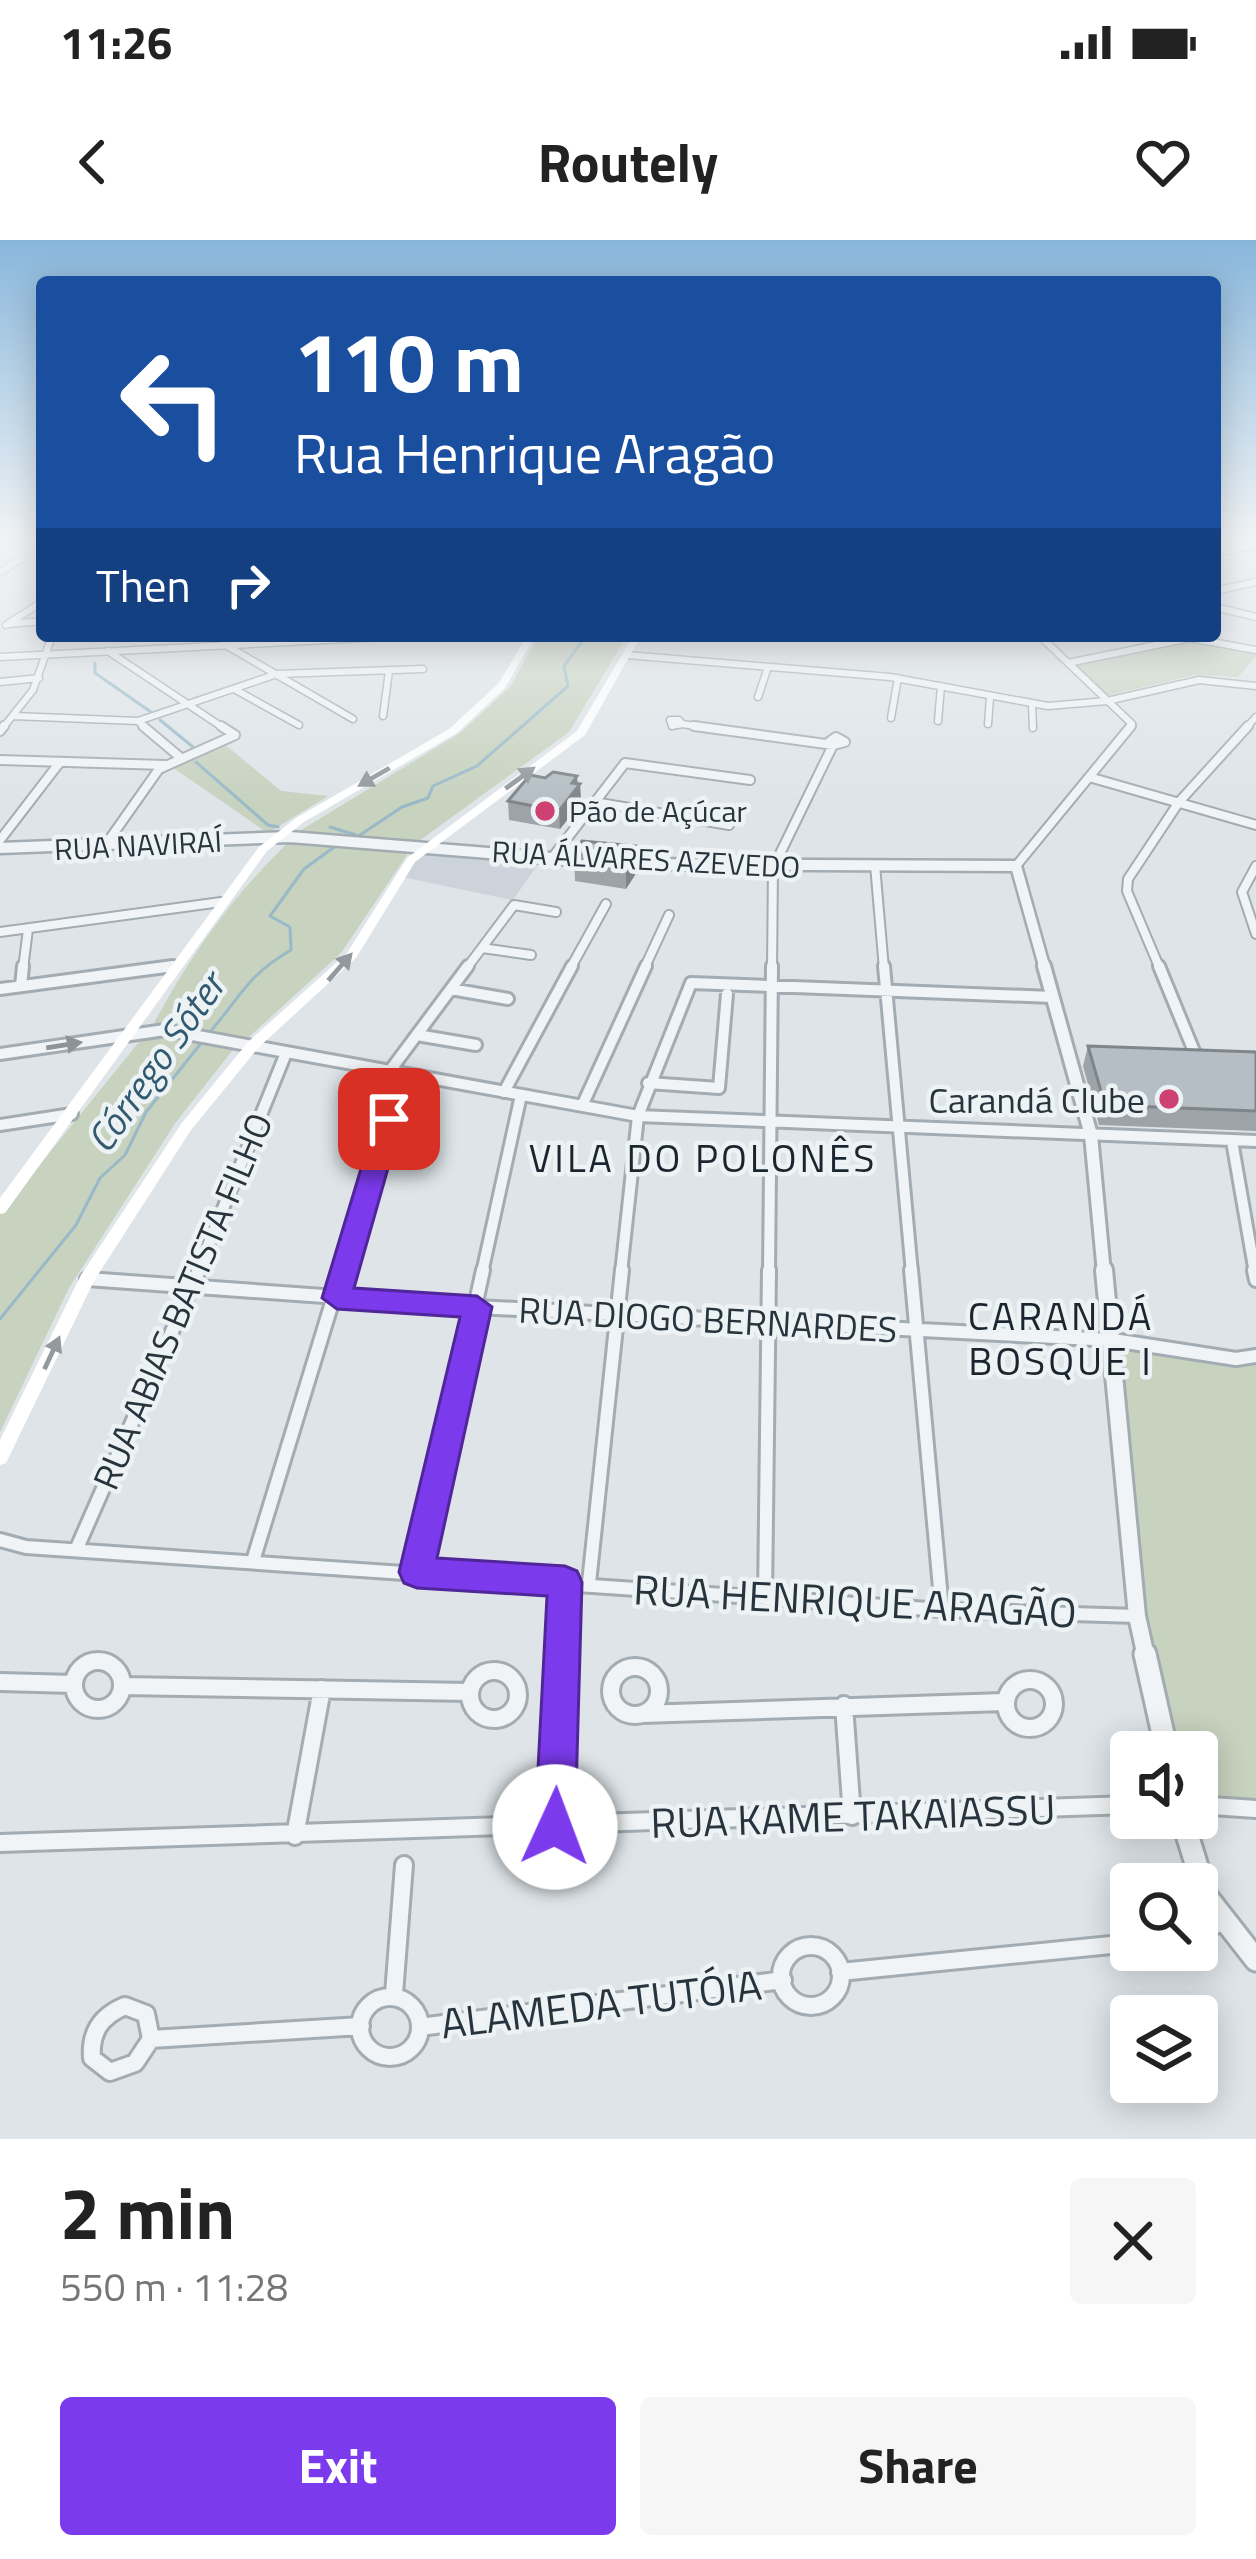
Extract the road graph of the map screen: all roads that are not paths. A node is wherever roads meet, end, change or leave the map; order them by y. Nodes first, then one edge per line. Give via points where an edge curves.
1 (51, 642) edge
2 (203, 642) edge
3 (230, 642) edge
4 (528, 642) edge
5 (634, 642) edge
6 (1046, 642) edge
7 (1170, 642) edge
8 (1212, 642) edge
9 (106, 650) junction
10 (1256, 650) edge
11 (48, 653) junction
12 (627, 655) junction
13 (0, 657) edge
14 (1068, 663) junction
15 (769, 668) junction
16 (423, 669) dead end
17 (389, 670) junction
18 (277, 674) junction
19 (39, 678) junction
20 (898, 678) junction
21 (0, 682) edge
22 (940, 686) junction
23 (1256, 686) edge
24 (234, 689) junction
25 (990, 697) junction
26 (758, 698) dead end
27 (1107, 701) junction
28 (190, 704) junction
29 (1032, 705) junction
30 (13, 716) junction
31 (383, 716) dead end
32 (1256, 717) edge
33 (891, 718) dead end
34 (353, 719) dead end
35 (138, 721) junction
36 (938, 721) dead end
37 (682, 724) dead end
38 (988, 724) dead end
39 (299, 725) dead end
40 (1033, 728) dead end
41 (0, 731) edge
42 (181, 758) junction
43 (0, 760) edge
44 (60, 761) junction
45 (165, 765) junction
46 (1089, 777) junction
47 (750, 780) dead end
48 (594, 802) junction
49 (1180, 802) junction
50 (729, 825) dead end
51 (1256, 826) edge
52 (276, 838) junction
53 (0, 844) edge
54 (425, 847) junction
55 (104, 848) junction
56 (552, 858) junction
57 (875, 865) junction
58 (1016, 866) junction
59 (1256, 866) edge
60 (772, 868) junction
61 (221, 902) junction
62 (606, 904) dead end
63 (556, 912) dead end
64 (669, 915) dead end
65 (28, 929) junction
66 (0, 932) edge
67 (1256, 934) edge
68 (482, 947) junction
69 (531, 956) dead end
70 (176, 966) junction
71 (21, 986) junction
72 (771, 987) junction
73 (0, 989) edge
74 (451, 989) junction
75 (888, 993) junction
76 (727, 994) dead end
77 (1052, 998) junction
78 (508, 999) dead end
79 (127, 1035) junction
80 (417, 1035) junction
81 (253, 1045) junction
82 (476, 1046) dead end
83 (286, 1053) junction
84 (0, 1054) edge
85 (1070, 1056) junction
86 (1091, 1057) edge
87 (1177, 1060) edge
88 (1198, 1061) junction
89 (1218, 1062) edge
90 (396, 1073) junction
91 (648, 1083) junction
92 (504, 1092) junction
93 (520, 1095) junction
94 (582, 1106) junction
95 (72, 1114) junction
96 (638, 1116) junction
97 (770, 1123) junction
98 (0, 1125) edge
99 (899, 1130) junction
100 (1091, 1135) junction
101 (1232, 1141) junction
102 (1256, 1141) edge
103 (0, 1209) edge
104 (87, 1280) junction
105 (1256, 1280) edge
106 (190, 1289) junction
107 (337, 1298) junction
108 (477, 1307) junction
109 (620, 1314) junction
110 (767, 1321) junction
111 (916, 1330) junction
112 (1113, 1340) junction
113 (1256, 1356) edge
114 (0, 1458) edge
115 (0, 1540) edge
116 (77, 1548) junction
117 (253, 1561) junction
118 (417, 1572) junction
119 (565, 1582) junction
120 (589, 1583) junction
121 (765, 1598) junction
122 (942, 1610) junction
123 (1137, 1616) junction
124 (0, 1682) edge
125 (74, 1684) junction
126 (123, 1686) junction
127 (322, 1689) junction
128 (470, 1692) dead end
129 (1004, 1702) dead end
130 (844, 1705) junction
131 (642, 1714) dead end
132 (1162, 1731) edge
133 (1110, 1806) edge
134 (1218, 1806) edge
135 (1256, 1809) edge
136 (852, 1816) junction
137 (555, 1827) junction
138 (296, 1836) junction
139 (0, 1844) edge
140 (404, 1864) dead end
141 (1218, 1924) edge
142 (1110, 1943) edge
143 (1256, 1960) edge
144 (840, 1972) junction
145 (783, 1980) junction
146 (394, 1994) junction
147 (361, 2026) junction
148 (420, 2026) junction
149 (151, 2038) dead end

1 - 11 street
2 - 9 street
3 - 18 street
4 -> 52 main road via 502,686 453,731
5 - 12 main road
6 - 14 street
7 - 14 street
8 - 10 street
9 - 11 street
9 - 28 street
11 - 13 street
11 - 19 street
12 - 15 street
54 -> 12 main road via 581,733
14 - 27 street
15 - 20 street
15 - 26 street
16 - 17 street
17 - 18 street
17 - 31 street
18 - 24 street
18 - 34 street
19 - 21 street
19 - 30 street
20 - 22 street
20 - 33 street
22 - 25 street
22 - 36 street
23 - 27 street via 1199,680
24 - 28 street
24 - 39 street
25 - 29 street
25 - 38 street
27 - 29 street
27 - 46 street via 1132,729
28 - 35 street
28 - 42 street via 236,735
29 - 40 street
30 - 35 street
30 - 41 street
32 - 49 street
35 - 42 street
37 - 60 street via 831,743
42 - 45 street
43 - 44 street
44 - 45 street
44 - 53 street
45 - 55 street
46 - 49 street
46 - 58 street
47 - 48 street via 632,762
48 - 50 street
48 - 56 street
49 - 51 street
49 - 88 street via 1132,866 1126,890
52 - 54 street, RUA ÁLVARES AZEVEDO
52 - 55 street, RUA NAVIRAÍ
52 - 61 main road
53 - 55 street, RUA NAVIRAÍ
54 - 56 street, RUA ÁLVARES AZEVEDO
81 -> 54 main road via 340,968
56 - 60 street, RUA ÁLVARES AZEVEDO
57 - 58 street, RUA ÁLVARES AZEVEDO
57 - 60 street, RUA ÁLVARES AZEVEDO
57 - 75 street
58 - 77 street
59 - 67 street via 1242,892
60 - 72 street
61 - 65 street
61 - 70 main road
62 - 92 street
63 - 68 street via 514,905
64 - 94 street
65 - 66 street
65 - 71 street
68 - 69 street
68 - 74 street
70 - 71 street
70 - 79 main road
71 - 73 street
72 - 75 street
72 - 91 street via 691,983
72 - 97 street
74 - 78 street
74 - 80 street
75 - 77 street
75 - 99 street
76 - 91 street via 719,1088
77 - 85 street
79 - 81 street via 191,1034
84 -> 79 street
79 - 95 main road
80 - 82 street
80 - 90 street
81 - 83 street
81 - 104 main road via 168,1151
83 - 90 street
83 - 106 street, RUA ABIAS BATISTA FILHO
85 - 86 street
85 - 100 street
87 - 88 street
88 - 89 street
90 - 92 street
90 - 107 street
91 - 96 street
92 - 93 street
93 - 94 street
93 - 108 street
94 - 96 street
95 - 98 street
95 - 103 main road
96 - 97 street
96 - 109 street
97 - 99 street
97 - 110 street
99 - 100 street
99 - 111 street
100 - 101 street
100 - 112 street
101 - 102 street
101 - 105 street
104 - 106 street, RUA DIOGO BERNARDES
114 -> 104 main road
106 - 107 street, RUA DIOGO BERNARDES
106 - 116 street, RUA ABIAS BATISTA FILHO
107 - 108 street, RUA DIOGO BERNARDES
107 - 117 street
108 - 109 street, RUA DIOGO BERNARDES
108 - 118 street
109 - 110 street, RUA DIOGO BERNARDES
109 - 120 street
110 - 111 street, RUA DIOGO BERNARDES
110 - 121 street
111 - 112 street, RUA DIOGO BERNARDES
111 - 122 street
112 - 113 street, RUA DIOGO BERNARDES
112 - 123 street
115 - 116 street, RUA HENRIQUE ARAGÃO
116 - 117 street, RUA HENRIQUE ARAGÃO
117 - 118 street, RUA HENRIQUE ARAGÃO
118 - 119 street, RUA HENRIQUE ARAGÃO
119 - 120 street, RUA HENRIQUE ARAGÃO
119 - 137 street
120 - 121 street, RUA HENRIQUE ARAGÃO
121 - 122 street, RUA HENRIQUE ARAGÃO
122 - 123 street, RUA HENRIQUE ARAGÃO
123 - 132 street
124 - 125 street
125 - 126 street via 100,1662 120,1667
125 - 126 street via 75,1701 90,1709
126 - 127 street
127 - 128 street
127 - 138 street
129 - 130 street
130 - 131 street
130 - 136 street
133 - 136 street, RUA KAME TAKAIASSU
134 - 135 street
136 - 137 street, RUA KAME TAKAIASSU
137 - 138 street, RUA KAME TAKAIASSU
138 - 139 street, RUA KAME TAKAIASSU
140 - 146 street
141 - 143 street
142 - 144 street
144 - 145 street via 824,1950 799,1947 783,1966
144 - 145 street via 836,1995 818,2007 796,2001
145 - 148 street, ALAMEDA TUTÓIA
146 - 147 street via 373,2003
146 - 148 street via 418,2010
147 - 148 street via 367,2050 387,2060 409,2050
147 - 149 street

